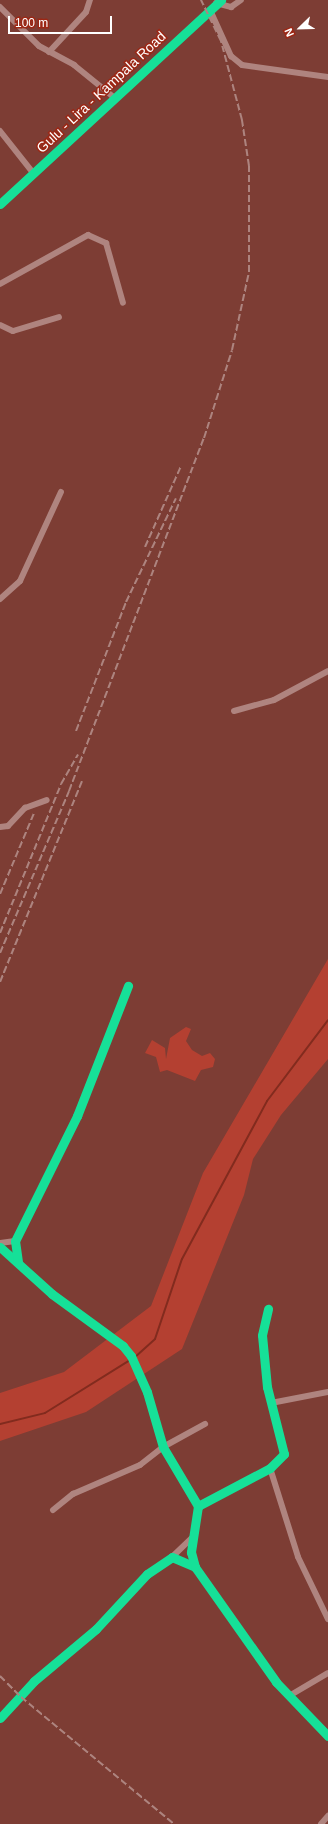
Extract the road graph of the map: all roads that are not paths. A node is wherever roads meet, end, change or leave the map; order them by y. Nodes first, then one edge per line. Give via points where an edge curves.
1 (90, 0) edge
2 (241, 0) edge
3 (216, 4) edge
4 (0, 7) edge
5 (49, 52) junction
6 (328, 77) edge
7 (116, 99) junction
8 (0, 132) edge
9 (34, 174) junction
10 (0, 204) edge
11 (0, 284) edge
12 (123, 303) dead end
13 (59, 317) dead end
14 (0, 325) edge
15 (61, 492) dead end
16 (0, 599) edge
17 (328, 671) edge
18 (234, 711) dead end
19 (47, 800) dead end
20 (0, 827) edge
21 (128, 986) dead end
22 (15, 1241) junction
23 (0, 1243) edge
24 (0, 1247) edge
25 (18, 1262) junction
26 (268, 1308) dead end
27 (328, 1392) edge
28 (271, 1402) junction
29 (205, 1424) dead end
30 (163, 1447) junction
31 (270, 1468) junction
32 (198, 1506) junction
33 (53, 1510) dead end
34 (193, 1537) junction
35 (172, 1557) junction
36 (195, 1567) junction
37 (328, 1619) edge
38 (328, 1673) edge
39 (289, 1696) junction
40 (0, 1718) edge
41 (328, 1736) edge
42 (328, 1816) edge
43 (321, 1824) edge

1 - 5 street via 86,12
2 - 3 street via 231,7
3 - 6 street via 232,56 242,65
3 - 7 street, Gulu - Lira - Kampala Road
4 - 5 street
5 - 7 street via 89,75
7 - 9 street, Gulu - Lira - Kampala Road
8 - 9 street
9 - 10 street, Gulu - Lira - Kampala Road
11 - 12 street via 88,235 106,243
13 - 14 street via 13,331
15 - 16 street via 20,581
17 - 18 street via 274,700
19 - 20 street via 25,808 8,826
21 - 22 street via 77,1116
22 - 23 street
22 - 25 street
24 - 25 street
25 - 30 street via 52,1294 123,1346 147,1392
26 - 28 street via 262,1335
27 - 28 street
28 - 31 street via 284,1448 282,1457
29 - 30 street
30 - 32 street
30 - 33 street via 140,1465 73,1494
31 - 32 street
31 - 37 street via 298,1556
32 - 34 street
34 - 35 street
34 - 36 street
35 - 36 street via 182,1559
35 - 40 street via 147,1574 96,1629 34,1681
36 - 39 street via 244,1639
38 - 39 street
39 - 41 street
42 - 43 street

